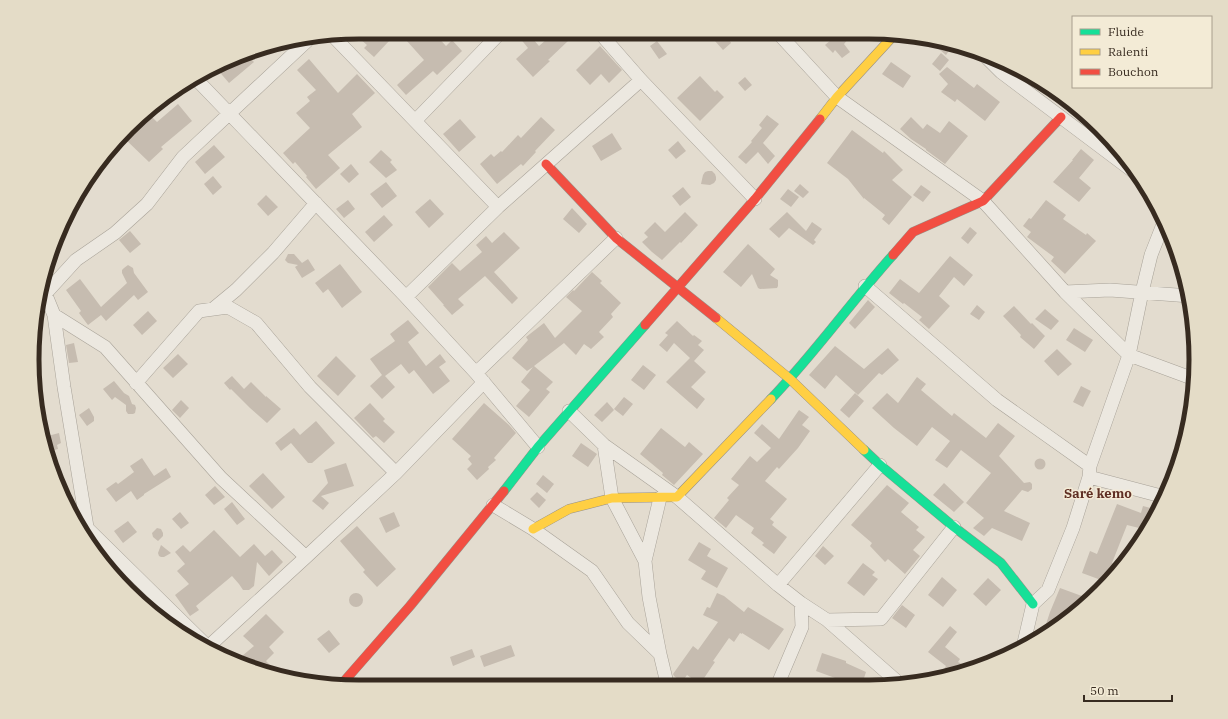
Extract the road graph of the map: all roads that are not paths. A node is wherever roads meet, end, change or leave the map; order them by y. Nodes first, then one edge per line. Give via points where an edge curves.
1 (494, 39) edge
2 (605, 39) edge
3 (784, 39) edge
4 (337, 40) edge
5 (889, 40) edge
6 (304, 44) edge
7 (994, 64) edge
8 (641, 80) junction
9 (200, 82) edge
10 (837, 97) junction
11 (230, 114) junction
12 (1061, 117) junction
13 (415, 121) junction
14 (1122, 163) edge
15 (546, 164) junction
16 (755, 199) junction
17 (983, 201) junction
18 (316, 203) junction
19 (498, 207) junction
20 (1161, 229) edge
21 (616, 238) junction
22 (865, 286) junction
23 (48, 287) edge
24 (678, 287) junction
25 (1065, 292) junction
26 (1142, 292) junction
27 (46, 294) edge
28 (1183, 295) edge
29 (406, 296) junction
30 (212, 309) junction
31 (54, 315) junction
32 (1129, 355) junction
33 (1188, 377) edge
34 (480, 378) junction
35 (790, 379) junction
36 (136, 383) junction
37 (569, 412) junction
38 (604, 445) junction
39 (538, 447) junction
40 (880, 466) junction
41 (1090, 471) junction
42 (396, 473) junction
43 (1159, 495) edge
44 (677, 497) junction
45 (612, 498) junction
46 (660, 498) junction
47 (493, 505) junction
48 (954, 527) junction
49 (87, 528) edge
50 (533, 529) junction
51 (94, 540) edge
52 (306, 557) junction
53 (645, 561) junction
54 (778, 585) junction
55 (801, 602) junction
56 (1033, 604) junction
57 (827, 620) junction
58 (194, 634) edge
59 (1025, 639) edge
60 (212, 644) edge
61 (660, 654) junction
62 (346, 679) edge
63 (894, 679) edge
64 (666, 680) edge
65 (780, 680) edge

1 - 13 street
2 - 8 street
3 - 10 street
4 - 13 street
5 - 10 street
6 - 11 street
7 - 12 street
8 - 15 street
8 - 16 street
9 - 11 street
10 - 16 street
10 - 17 street
11 - 18 street
11 - 23 street via 183,157 147,204 115,233 76,260
12 - 14 street
12 - 17 street
13 - 19 street
15 - 19 street
15 - 21 street
16 - 24 street
17 - 22 street via 913,232
17 - 25 street
18 - 29 street
18 - 30 street via 258,269
19 - 29 street
20 - 26 street via 1151,255
21 - 24 street
21 - 34 street
22 - 35 street
22 - 41 street via 997,400
24 - 35 street
24 - 37 street
25 - 26 street
25 - 32 street
26 - 28 street
26 - 32 street
27 - 31 street
29 - 34 street
30 - 36 street via 199,311
30 - 42 street via 228,307 256,323 310,387
31 - 36 street via 105,347
31 - 49 street
32 - 33 street
32 - 41 street
34 - 39 street
34 - 42 street
35 - 40 street
35 - 44 street
36 - 52 street via 221,478
37 - 38 street
37 - 39 street
38 - 44 street
38 - 45 street
39 - 47 street
40 - 48 street
40 - 54 street
41 - 43 street
41 - 56 street via 1073,528 1048,590
42 - 52 street
44 - 46 street
44 - 54 street
45 - 46 street
45 - 50 street via 569,509
45 - 53 street
46 - 53 street
47 - 50 street
47 - 62 street
48 - 56 street via 1001,563
48 - 57 street via 881,619
50 - 61 street via 592,571 628,623
51 - 58 street
52 - 60 street
53 - 61 street
54 - 55 street
55 - 57 street
55 - 65 street via 802,627
56 - 59 street
57 - 63 street
61 - 64 street

